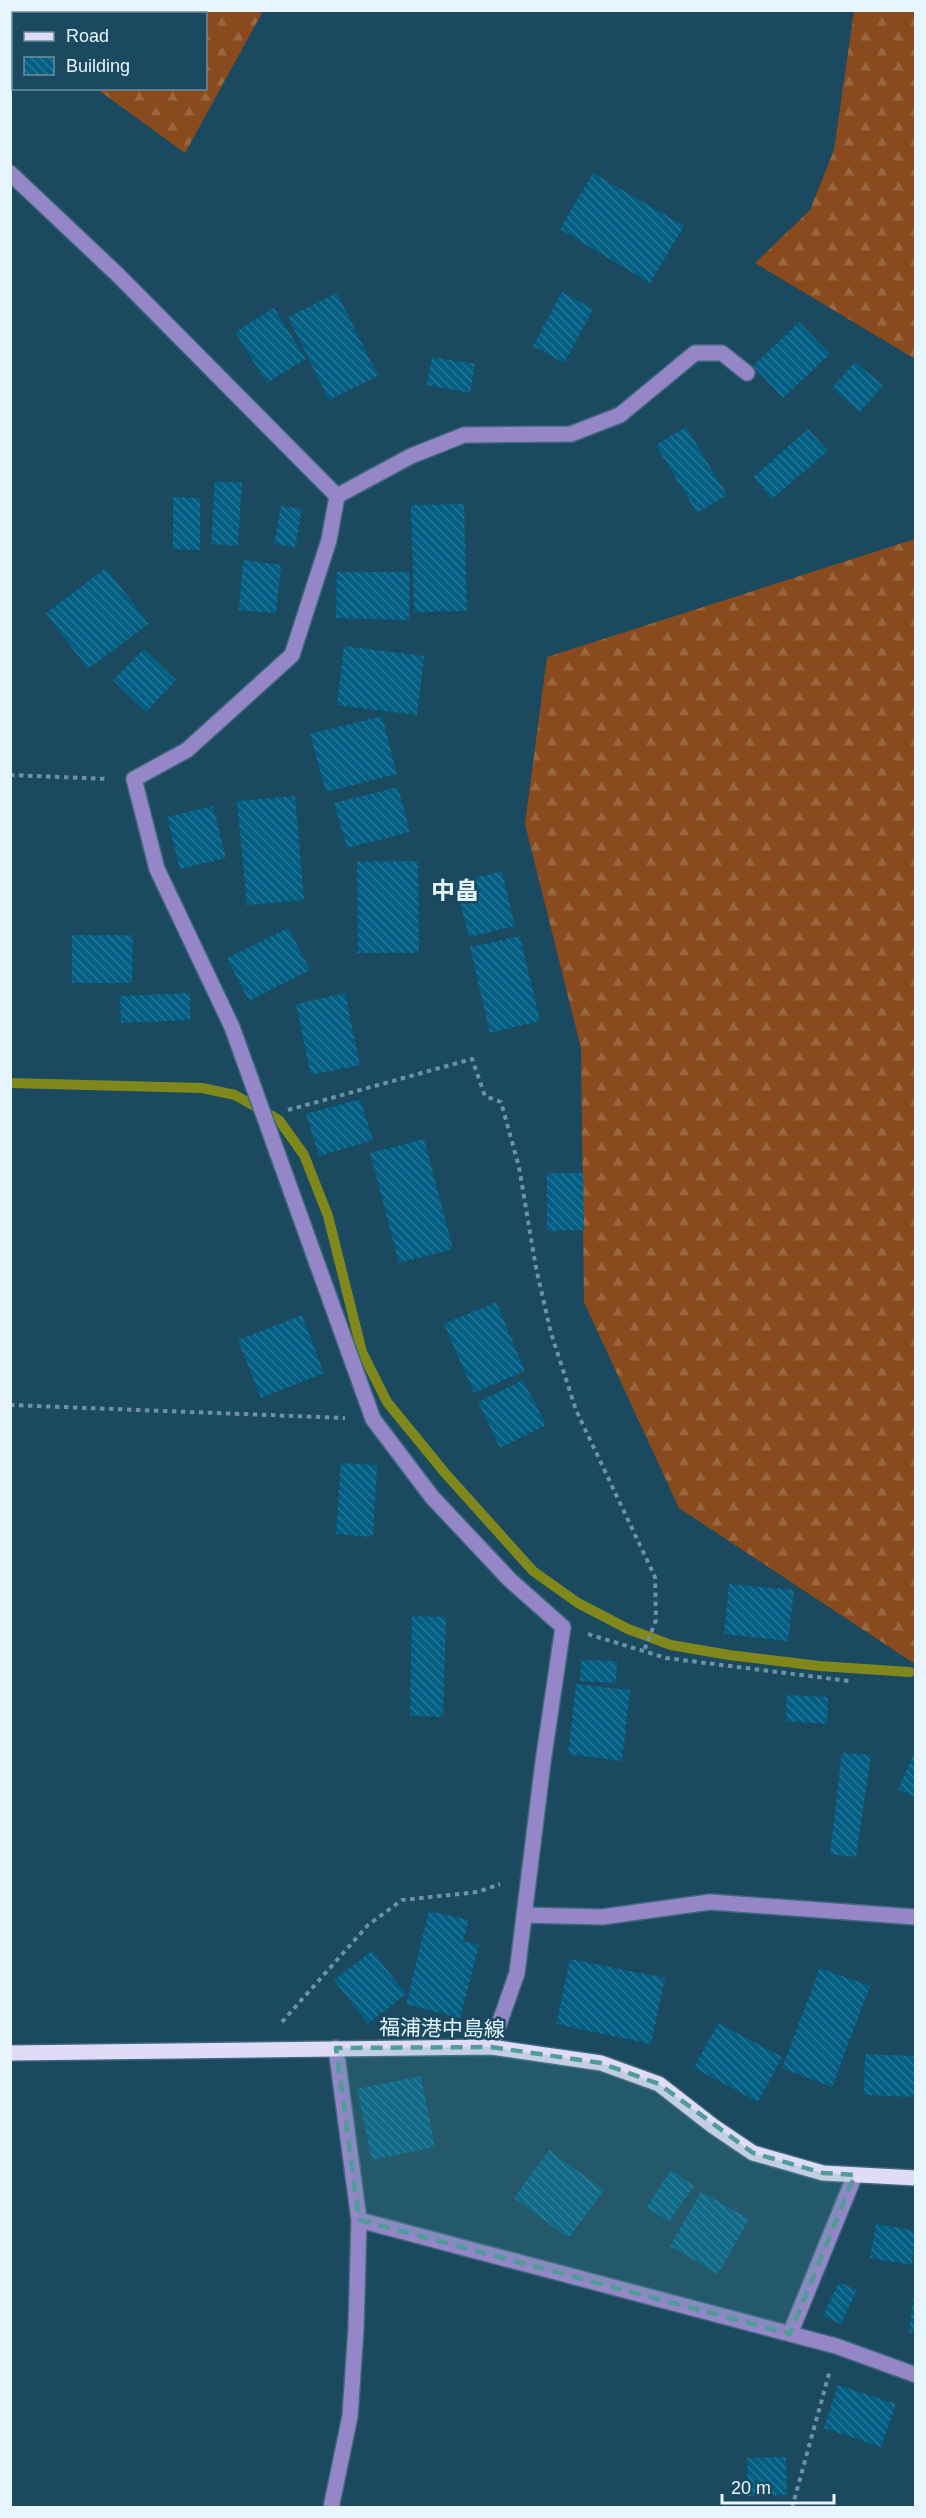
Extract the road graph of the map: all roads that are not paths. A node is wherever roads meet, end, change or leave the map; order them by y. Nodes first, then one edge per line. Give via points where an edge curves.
1 (10, 173) edge
2 (747, 373) dead end
3 (337, 496) junction
4 (524, 1915) junction
5 (915, 1917) edge
6 (491, 2047) junction
7 (336, 2048) junction
8 (10, 2053) edge
9 (855, 2175) junction
10 (915, 2178) edge
11 (359, 2220) junction
12 (790, 2334) junction
13 (915, 2375) edge
14 (333, 2503) edge

1 - 3 street via 118,275
2 - 3 street via 722,353 695,353 620,415 572,434 464,435 411,456
3 - 4 street via 330,540 292,655 187,750 134,779 157,869 232,1028 373,1419 432,1497 510,1580 563,1627
4 - 5 street via 602,1917 710,1902
4 - 6 street via 517,1972
6 - 7 main road, 福浦港中島線
6 - 9 main road, 福浦港中島線 via 601,2063 659,2084 753,2153 823,2173
7 - 8 main road, 福浦港中島線
7 - 11 street
9 - 10 main road, 福浦港中島線
9 - 12 street
11 - 12 street
11 - 14 street via 350,2416
12 - 13 street

